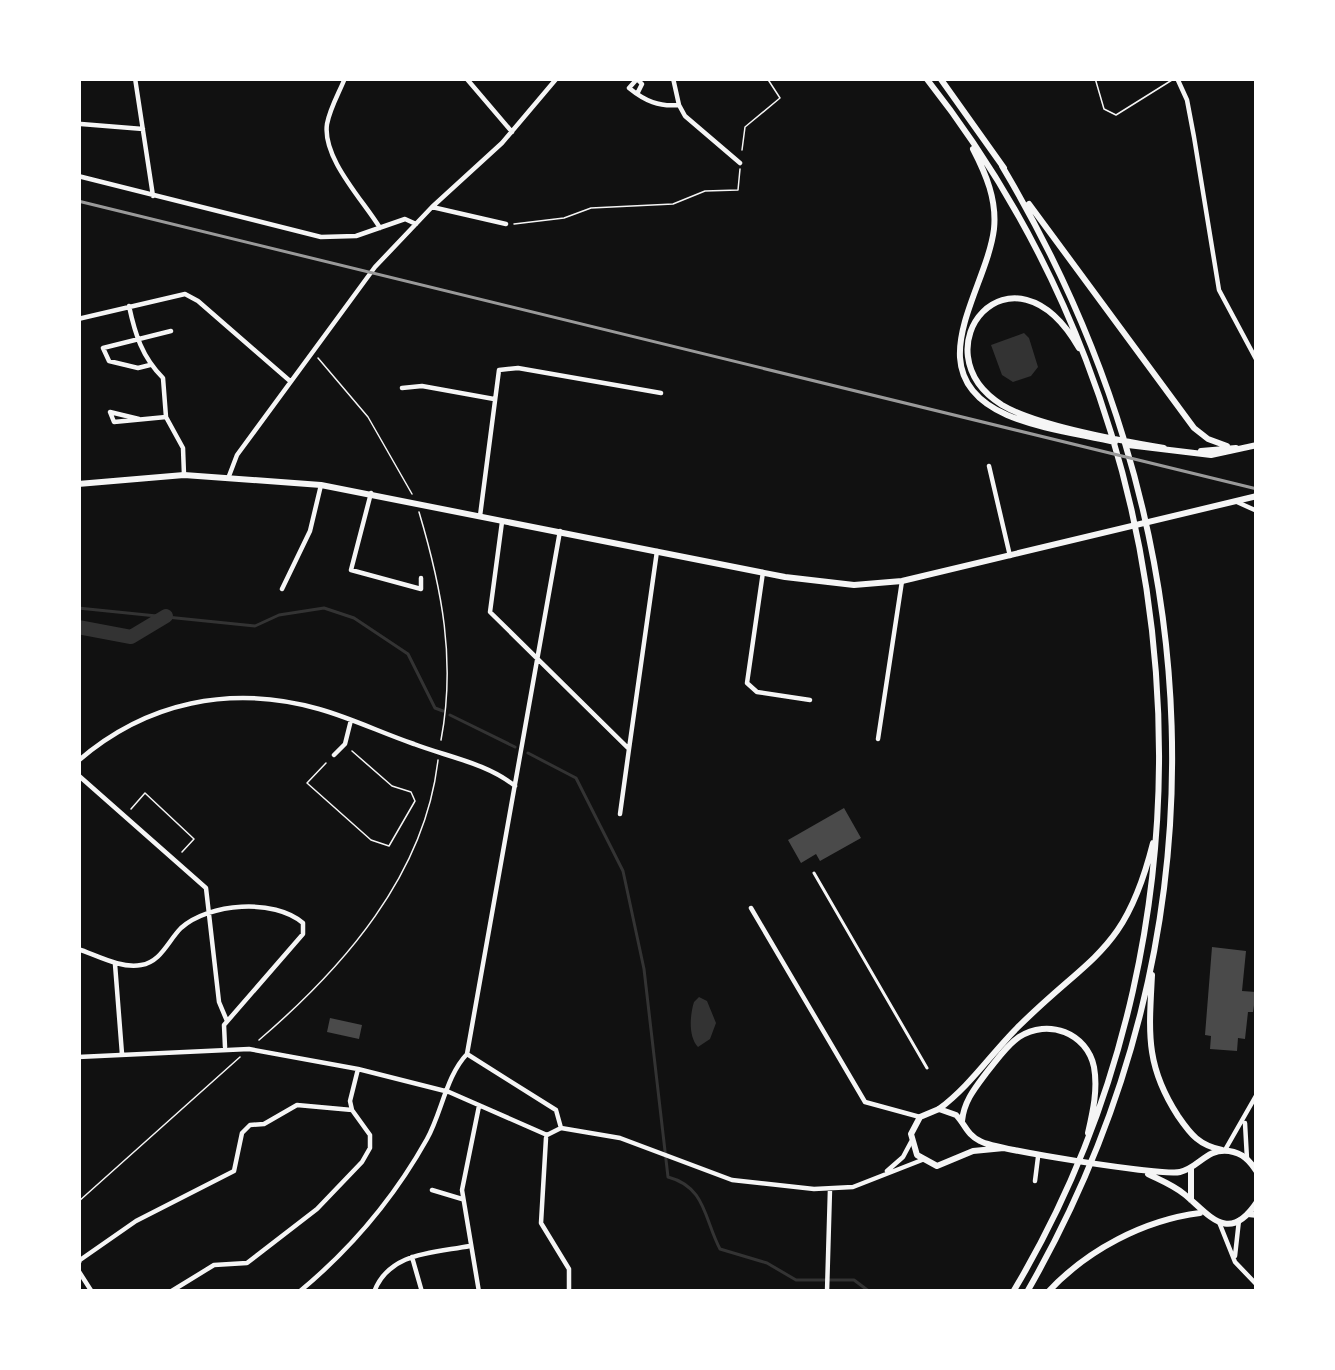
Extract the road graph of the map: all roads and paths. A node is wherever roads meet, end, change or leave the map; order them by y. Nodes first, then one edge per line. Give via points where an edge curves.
1 (136, 78) edge
2 (345, 78) edge
3 (466, 78) edge
4 (557, 78) edge
5 (673, 78) edge
6 (767, 78) edge
7 (926, 78) edge
8 (940, 78) edge
9 (1095, 78) edge
10 (1176, 78) edge
11 (637, 94) dead end
12 (680, 106) junction
13 (958, 120) junction
14 (81, 124) edge
15 (143, 129) junction
16 (512, 132) junction
17 (740, 163) junction
18 (1002, 166) junction
19 (78, 176) edge
20 (153, 196) junction
21 (432, 207) junction
22 (416, 224) junction
23 (506, 224) joint
24 (380, 228) junction
25 (129, 306) junction
26 (78, 319) edge
27 (171, 331) dead end
28 (136, 338) junction
29 (311, 351) junction
30 (1257, 361) edge
31 (150, 365) junction
32 (1091, 369) junction
33 (290, 381) junction
34 (402, 388) dead end
35 (661, 393) dead end
36 (494, 399) junction
37 (166, 417) junction
38 (139, 419) dead end
39 (1254, 446) edge
40 (1237, 448) junction
41 (989, 466) dead end
42 (184, 475) junction
43 (230, 476) junction
44 (78, 484) edge
45 (321, 485) junction
46 (371, 494) junction
47 (1257, 498) edge
48 (1237, 502) junction
49 (417, 504) junction
50 (1257, 511) edge
51 (479, 516) junction
52 (503, 520) junction
53 (560, 531) junction
54 (657, 551) junction
55 (1010, 556) junction
56 (763, 572) junction
57 (421, 578) dead end
58 (902, 581) junction
59 (282, 589) dead end
60 (538, 660) junction
61 (810, 700) dead end
62 (351, 720) junction
63 (878, 739) dead end
64 (344, 744) junction
65 (629, 749) junction
66 (439, 753) junction
67 (334, 755) joint
68 (78, 761) edge
69 (495, 772) junction
70 (518, 772) junction
71 (78, 775) edge
72 (515, 786) junction
73 (620, 814) dead end
74 (124, 816) junction
75 (1158, 825) junction
76 (175, 860) junction
77 (814, 872) dead end
78 (751, 908) dead end
79 (209, 914) junction
80 (78, 949) edge
81 (1153, 951) junction
82 (115, 962) junction
83 (227, 1021) junction
84 (225, 1047) junction
85 (249, 1048) junction
86 (122, 1054) junction
87 (467, 1054) junction
88 (78, 1057) edge
89 (927, 1068) dead end
90 (358, 1069) junction
91 (449, 1092) junction
92 (1257, 1094) edge
93 (479, 1106) junction
94 (939, 1109) junction
95 (352, 1111) junction
96 (901, 1114) junction
97 (920, 1117) junction
98 (1246, 1119) junction
99 (962, 1121) junction
100 (913, 1127) junction
101 (561, 1128) junction
102 (967, 1132) junction
103 (547, 1135) junction
104 (911, 1142) junction
105 (1004, 1148) junction
106 (1224, 1150) junction
107 (1039, 1153) junction
108 (1084, 1153) junction
109 (960, 1157) junction
110 (1247, 1159) junction
111 (922, 1160) junction
112 (1191, 1168) junction
113 (1257, 1172) edge
114 (1144, 1173) junction
115 (883, 1174) junction
116 (1035, 1181) dead end
117 (432, 1190) dead end
118 (830, 1190) junction
119 (462, 1199) junction
120 (1191, 1200) junction
121 (78, 1202) edge
122 (1257, 1202) edge
123 (1200, 1213) junction
124 (1253, 1215) edge
125 (1238, 1220) junction
126 (1219, 1222) junction
127 (470, 1246) junction
128 (412, 1257) junction
129 (1235, 1262) junction
130 (78, 1268) edge
131 (1257, 1285) edge
132 (827, 1288) edge
133 (92, 1292) edge
134 (170, 1292) edge
135 (299, 1292) edge
136 (374, 1292) edge
137 (422, 1292) edge
138 (479, 1292) edge
139 (568, 1292) edge
140 (1013, 1292) edge
141 (1027, 1292) edge
142 (1048, 1292) edge

1 - 15 street
2 - 24 street via 327,137
3 - 16 street
4 - 16 street
5 - 12 street
6 - 17 path via 780,98 745,127
7 - 13 main road
8 - 18 main road
9 - 10 lane via 1104,109 1116,115
10 - 30 street via 1187,100 1219,290
11 - 12 street
12 - 17 street
13 - 32 main road via 1030,237
13 - 39 main road via 995,215 959,340 974,389 1015,418 1155,452 1210,455
14 - 15 street
15 - 20 street
16 - 21 street
17 - 23 path via 738,190
18 - 40 main road via 1194,428
18 - 81 main road via 1076,304 1144,504 1172,731
19 - 20 street
20 - 24 street via 321,237
21 - 22 street
21 - 23 street
22 - 24 street via 405,218
22 - 29 street
25 - 26 street
25 - 28 street
25 - 33 street via 184,294
27 - 28 street
28 - 31 street
28 - 31 street via 105,344 106,358
29 - 33 street
29 - 49 path via 368,417
31 - 37 street via 163,378
32 - 40 main road via 1060,318 1036,301 996,303 970,332 976,380 1017,412 1167,449
32 - 75 main road via 1140,543 1159,690
33 - 43 street
34 - 36 street
35 - 36 street via 507,367 497,373
36 - 51 street
37 - 38 street
37 - 42 street via 183,448
39 - 40 main road
41 - 55 street
42 - 43 main road
42 - 44 main road
43 - 45 main road
45 - 46 main road
45 - 59 street
46 - 49 main road
46 - 57 street via 351,569 421,589
47 - 48 main road
48 - 50 street
48 - 55 main road
49 - 51 main road
49 - 66 path via 447,643
51 - 52 main road
52 - 53 main road
52 - 60 street via 490,612
53 - 54 main road
53 - 60 street
54 - 56 main road
54 - 65 street
55 - 58 main road
56 - 58 main road via 835,584
56 - 61 street via 746,682 757,692
58 - 63 street
60 - 65 street
60 - 70 street
62 - 64 street
62 - 66 street
62 - 68 street via 272,699 211,699 131,723
64 - 67 street
64 - 67 path via 415,801 389,846 371,840 308,783
65 - 73 street
66 - 69 street
66 - 85 path via 407,861 365,930
69 - 70 street
69 - 72 street
70 - 72 street
71 - 74 street
72 - 87 street
74 - 76 street
74 - 76 path via 145,793 194,839
75 - 94 main road via 1138,895 1112,941
75 - 108 main road via 1130,1005
76 - 79 street via 206,888
77 - 89 street
78 - 96 street via 859,1094
79 - 82 street via 184,926 153,961
79 - 83 street
79 - 83 street via 239,906 293,914 303,923 303,934
80 - 82 street
81 - 106 main road via 1155,1076 1194,1138
81 - 141 main road via 1096,1151
82 - 86 street
83 - 84 street
84 - 85 street
84 - 86 street
85 - 90 street
85 - 121 path
86 - 88 street
87 - 91 street
87 - 101 street via 556,1110
90 - 91 street
90 - 95 street
91 - 93 street
91 - 135 street via 374,1217
92 - 98 street
93 - 103 street
93 - 119 street
94 - 97 main road
94 - 99 main road
95 - 130 street via 297,1105 250,1125 234,1171 136,1221
95 - 134 street via 370,1148 317,1209 247,1263 214,1265
96 - 97 street
96 - 100 street
97 - 100 main road
98 - 106 street
98 - 110 street
99 - 102 main road
99 - 108 main road via 963,1107 1010,1045 1030,1031 1057,1029 1082,1043 1093,1063
100 - 104 main road
101 - 103 street
101 - 118 street via 655,1148 732,1180
102 - 105 main road
102 - 109 main road
103 - 139 street via 542,1222 569,1269
104 - 111 main road
104 - 115 street
105 - 107 main road
105 - 109 main road
106 - 110 main road
106 - 112 main road
107 - 114 main road
107 - 116 street
108 - 140 main road
109 - 111 main road via 946,1166
110 - 113 main road
111 - 115 street
112 - 114 main road
112 - 120 main road
114 - 120 main road
115 - 118 street
117 - 119 street
118 - 132 street
119 - 127 street
120 - 123 main road
122 - 124 main road
123 - 126 main road
123 - 142 main road via 1112,1243
124 - 125 main road
125 - 126 main road
125 - 129 street
126 - 129 street
127 - 128 street
127 - 138 street
128 - 136 street via 386,1269
128 - 137 street
129 - 131 street
130 - 133 street

